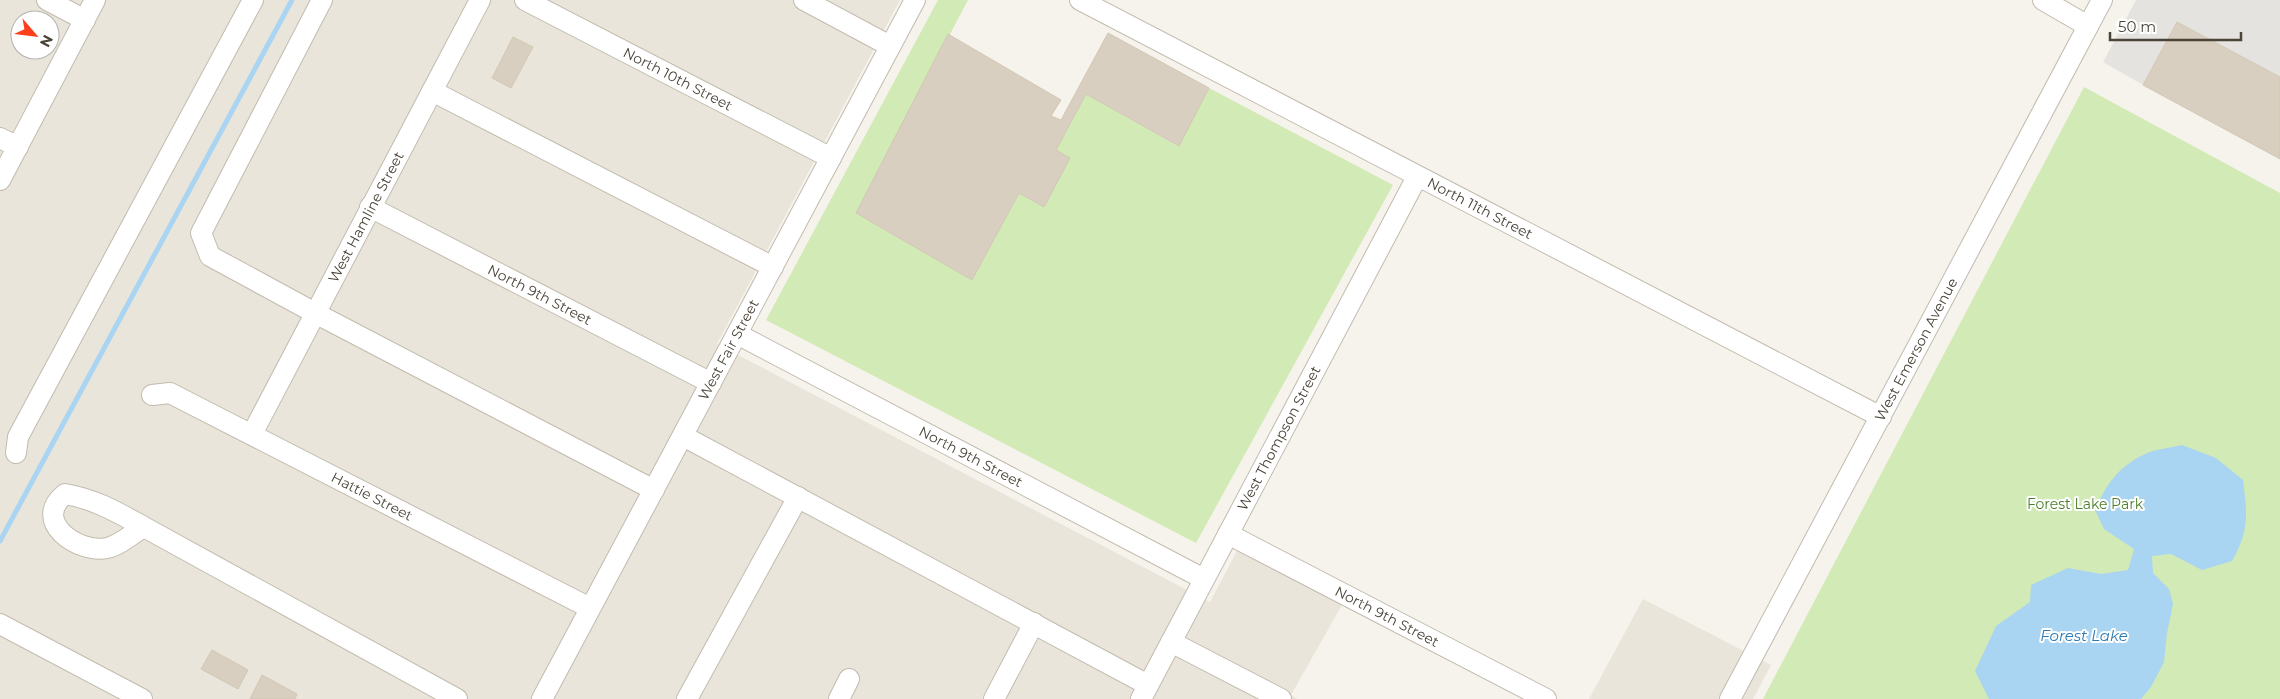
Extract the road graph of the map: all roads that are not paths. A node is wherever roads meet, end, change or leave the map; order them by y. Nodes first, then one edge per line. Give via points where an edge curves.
1 (47, 0) edge
2 (95, 0) edge
3 (252, 0) edge
4 (322, 0) edge
5 (480, 0) edge
6 (525, 0) edge
7 (804, 0) edge
8 (915, 0) edge
9 (1080, 0) edge
10 (2043, 0) edge
11 (2102, 0) edge
12 (85, 20) junction
13 (2088, 26) junction
14 (890, 46) junction
15 (432, 91) junction
16 (9, 142) edge
17 (831, 158) junction
18 (1418, 177) junction
19 (0, 180) edge
20 (370, 207) junction
21 (773, 267) junction
22 (315, 314) junction
23 (737, 334) junction
24 (711, 383) junction
25 (152, 395) dead end
26 (1880, 417) junction
27 (252, 434) junction
28 (683, 436) junction
29 (16, 453) dead end
30 (654, 490) junction
31 (798, 497) junction
32 (144, 527) dead end
33 (1228, 534) junction
34 (1204, 579) junction
35 (590, 608) junction
36 (0, 624) edge
37 (1034, 624) junction
38 (1171, 642) junction
39 (849, 680) dead end
40 (1145, 692) edge
41 (142, 699) edge
42 (457, 699) edge
43 (542, 699) edge
44 (687, 699) edge
45 (839, 699) edge
46 (994, 699) edge
47 (1281, 699) edge
48 (1546, 699) edge
49 (1730, 699) edge

1 - 12 street
2 - 12 street
3 - 29 street via 18,438
4 - 22 street via 201,233 210,256
5 - 15 street, West Hamline Street
6 - 17 street, North 10th Street
7 - 14 street
8 - 14 street, West Fair Street
9 - 18 street, North 11th Street
10 - 13 street
11 - 13 street, West Emerson Avenue
12 - 16 street
13 - 26 street, West Emerson Avenue
14 - 17 street, West Fair Street
15 - 20 street, West Hamline Street
15 - 21 street
16 - 19 street
17 - 21 street, West Fair Street
18 - 26 street, North 11th Street
18 - 33 street, West Thompson Street
20 - 22 street, West Hamline Street
20 - 24 street, North 9th Street
21 - 23 street, West Fair Street
22 - 27 street, West Hamline Street
22 - 30 street
23 - 24 street, West Fair Street
23 - 34 street, North 9th Street
24 - 28 street, West Fair Street
25 - 27 street, Hattie Street via 170,393
26 - 49 street, West Emerson Avenue
27 - 35 street, Hattie Street
28 - 30 street, West Fair Street
28 - 31 street
30 - 35 street, West Fair Street
31 - 37 street
31 - 44 street
32 - 42 street
33 - 34 street, West Thompson Street
33 - 48 street, North 9th Street
34 - 38 street, West Thompson Street
35 - 43 street, West Fair Street
36 - 41 street
37 - 40 street
37 - 46 street
38 - 40 street, West Thompson Street
38 - 47 street
39 - 45 street

